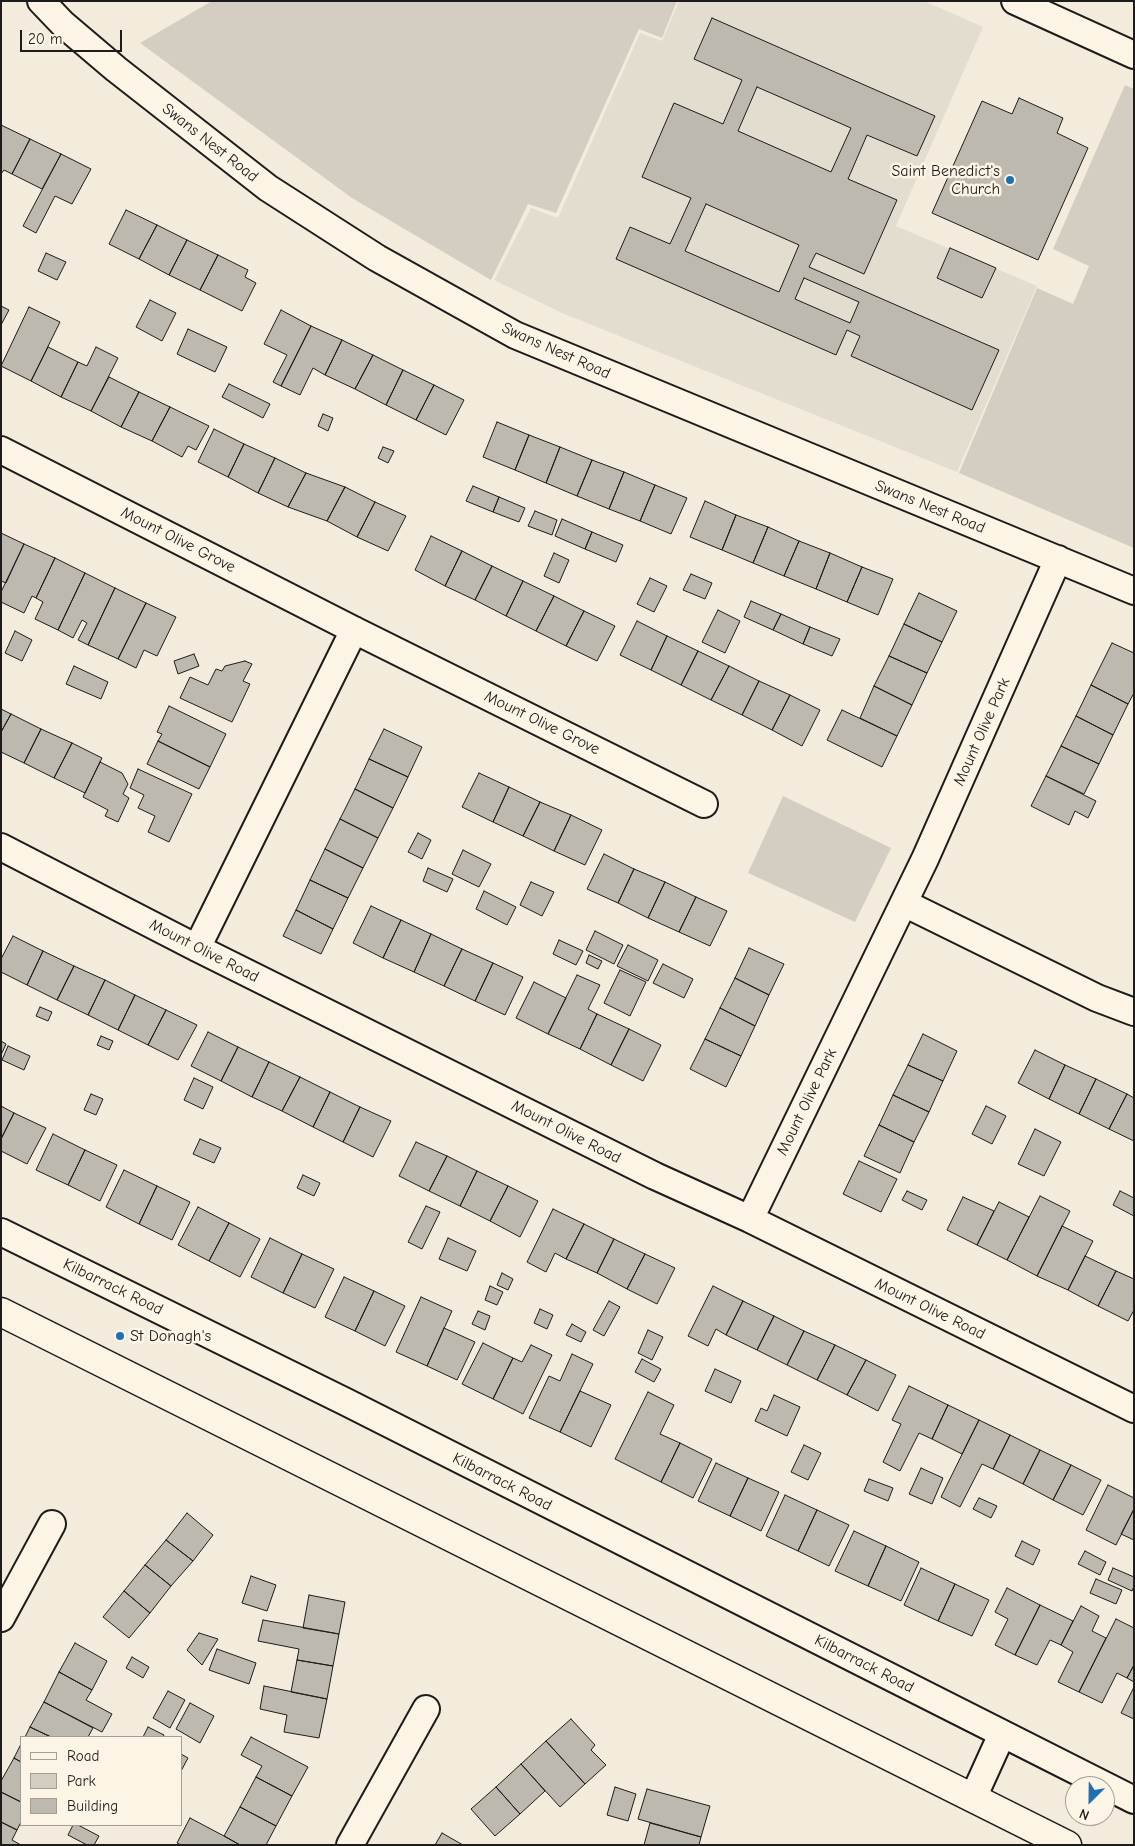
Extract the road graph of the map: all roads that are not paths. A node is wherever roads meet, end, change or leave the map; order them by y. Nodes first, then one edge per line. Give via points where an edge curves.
1 (41, 1) edge
2 (1015, 1) edge
3 (1134, 55) edge
4 (1, 450) edge
5 (1058, 559) junction
6 (1134, 591) edge
7 (354, 630) junction
8 (704, 804) dead end
9 (1, 847) edge
10 (904, 903) junction
11 (197, 948) junction
12 (1134, 1012) edge
13 (750, 1219) junction
14 (1, 1232) edge
15 (1, 1312) edge
16 (1134, 1409) edge
17 (52, 1524) dead end
18 (1, 1618) edge
19 (426, 1709) dead end
20 (1002, 1734) junction
21 (973, 1798) junction
22 (1134, 1800) edge
23 (350, 1845) edge
24 (1067, 1845) edge

1 - 5 street, Swans Nest Road via 116,69 268,188 376,258 515,335
2 - 3 street
4 - 7 street, Mount Olive Grove
5 - 6 street, Swans Nest Road
5 - 10 street, Mount Olive Park
7 - 8 street, Mount Olive Grove
7 - 11 street
9 - 11 street, Mount Olive Road
10 - 12 street via 1097,998
10 - 13 street, Mount Olive Park
11 - 13 street, Mount Olive Road via 655,1176
13 - 16 street, Mount Olive Road
14 - 20 street, Kilbarrack Road via 346,1402
15 - 21 main road
17 - 18 street
19 - 23 street
20 - 21 street
20 - 22 street, Kilbarrack Road
21 - 24 main road

